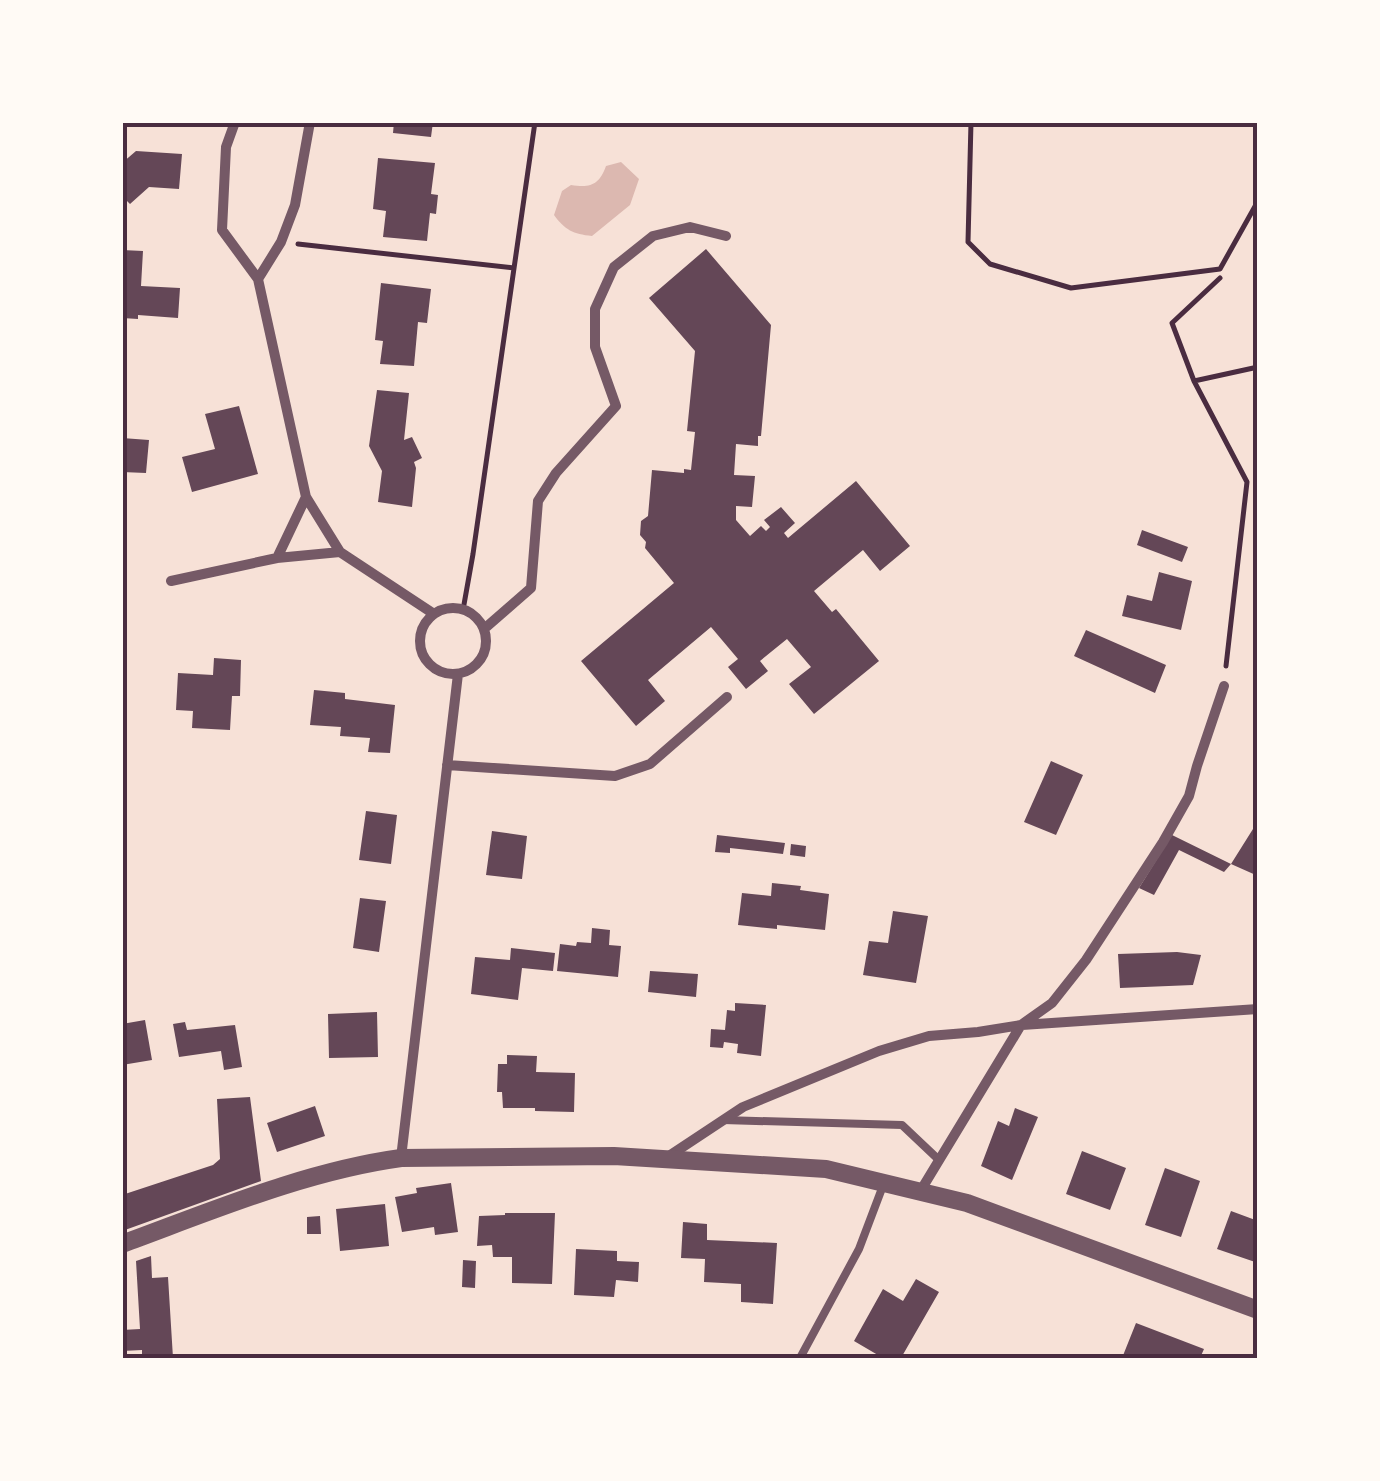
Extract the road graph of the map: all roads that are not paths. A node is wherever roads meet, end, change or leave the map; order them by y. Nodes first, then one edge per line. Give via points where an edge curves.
1 (235, 122) edge
2 (310, 122) edge
3 (726, 236) dead end
4 (258, 278) junction
5 (306, 498) junction
6 (340, 552) junction
7 (276, 558) junction
8 (172, 581) dead end
9 (434, 614) junction
10 (484, 629) junction
11 (458, 674) junction
12 (1224, 686) road end
13 (727, 696) dead end
14 (447, 765) junction
15 (1258, 1009) edge
16 (1021, 1025) junction
17 (723, 1120) junction
18 (401, 1158) junction
19 (667, 1158) junction
20 (939, 1160) junction
21 (884, 1183) junction
22 (921, 1190) junction
23 (122, 1244) edge
24 (1258, 1310) edge
25 (800, 1358) edge

1 - 4 street via 226,147 222,230
2 - 4 street via 295,205
3 - 10 street via 690,227 653,236 614,267 595,309 595,347 616,406 538,502 531,588
4 - 5 street
5 - 6 street
5 - 7 street
6 - 7 street
6 - 9 street
7 - 8 street
9 - 10 street via 463,610
9 - 11 street via 422,631 422,653 436,670
10 - 11 street via 481,658
11 - 14 street
12 - 16 street via 1189,796 1163,842 1075,974 1052,1003
13 - 14 street via 650,764 615,776
14 - 18 street
15 - 16 street
16 - 17 street via 929,1036 879,1051
16 - 20 street
17 - 19 street
17 - 20 lane via 902,1126
18 - 19 street
18 - 23 street via 304,1180
19 - 21 street via 826,1168
20 - 22 street
21 - 22 street
21 - 25 lane via 859,1249
22 - 24 street

